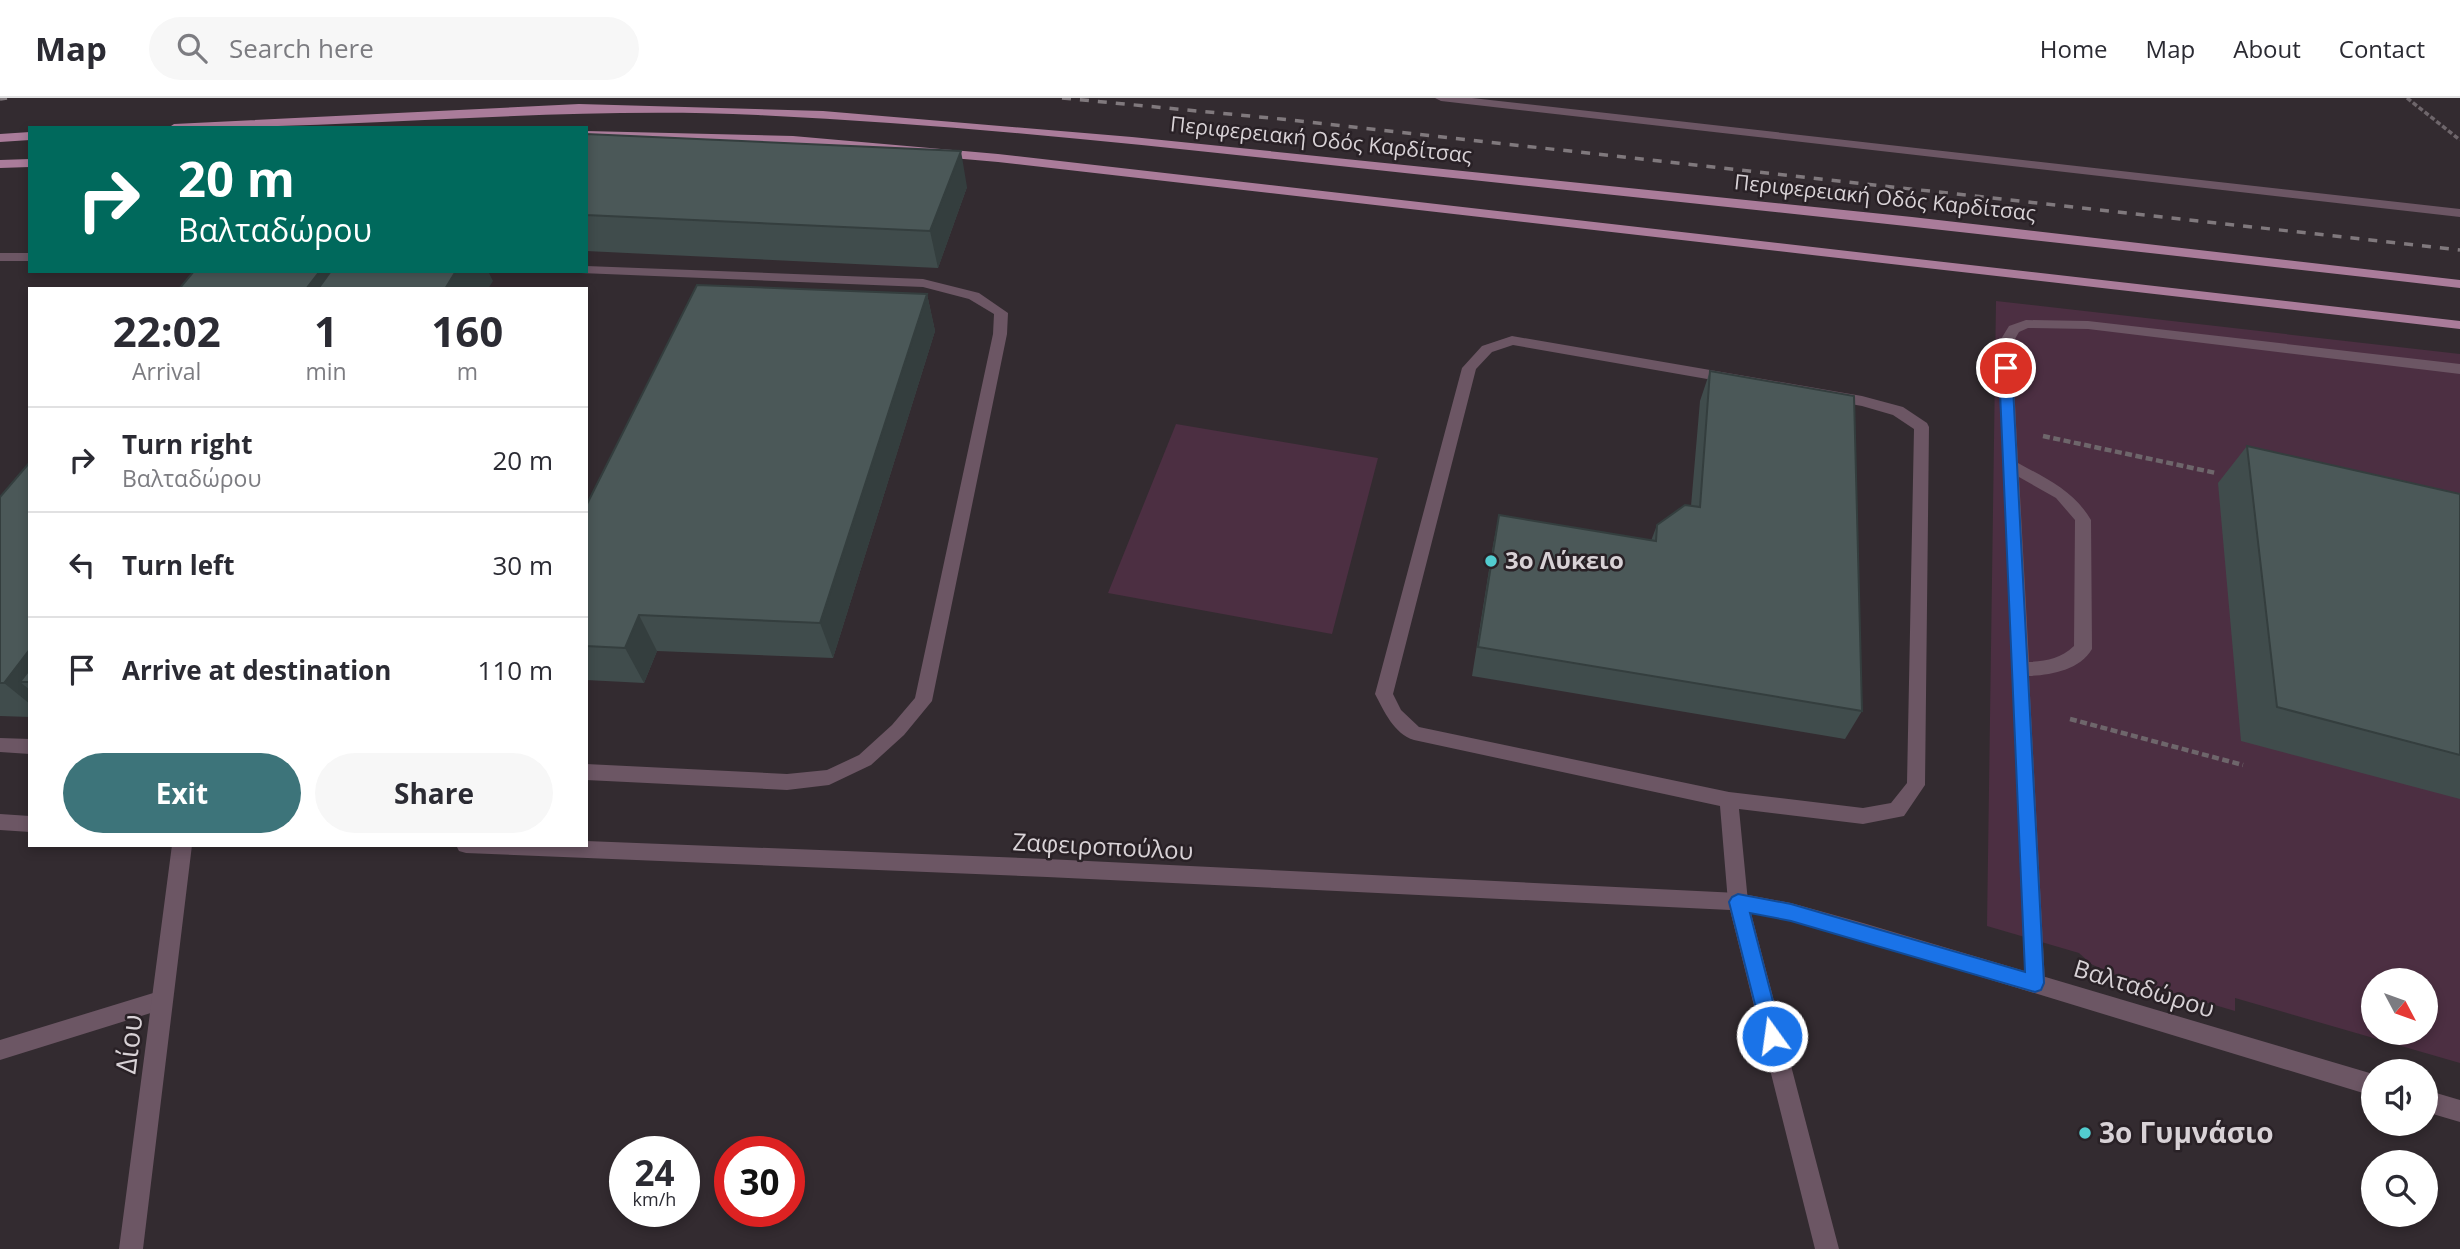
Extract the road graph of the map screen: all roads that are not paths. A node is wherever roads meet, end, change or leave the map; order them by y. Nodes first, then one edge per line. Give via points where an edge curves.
1 (1441, 98) edge
2 (214, 126) edge
3 (588, 135) edge
4 (28, 136) edge
5 (0, 138) edge
6 (28, 163) edge
7 (0, 164) edge
8 (2460, 213) edge
9 (0, 257) edge
10 (28, 257) edge
11 (588, 270) edge
12 (2460, 284) edge
13 (2460, 325) edge
14 (2460, 369) edge
15 (2010, 465) junction
16 (2020, 669) junction
17 (0, 745) edge
18 (28, 747) edge
19 (588, 772) edge
20 (1729, 800) junction
21 (0, 822) edge
22 (28, 824) edge
23 (182, 847) edge
24 (516, 847) edge
25 (1738, 902) junction
26 (2035, 983) junction
27 (163, 1000) junction
28 (0, 1050) edge
29 (2361, 1081) edge
30 (2438, 1105) edge
31 (2460, 1111) edge
32 (131, 1249) edge
33 (1827, 1249) edge

1 - 8 street
2 - 12 main road, Περιφερειακή Οδός Καρδίτσας via 579,108 823,115 1132,141 1912,221
3 - 13 main road via 793,139 971,155
4 - 5 main road
6 - 7 main road
9 - 10 street
11 - 19 street via 923,283 983,299 1001,313 923,701 898,730 865,760 829,777 788,782
14 - 15 street via 2088,325 2026,324 2014,329 2005,344
15 - 16 street
15 - 16 street via 2063,495 2083,520 2082,649 2069,663
16 - 26 street
17 - 18 street
20 - 20 street via 1414,733 1395,715 1384,694 1469,368 1487,349 1512,340 1862,401 1898,411 1922,427 1916,785 1897,810 1863,816
20 - 25 street
21 - 22 street
23 - 27 street, Δίου
24 - 25 street, Ζαφειροπούλου
25 - 26 street, Βαλταδώρου via 1791,912
25 - 33 street
26 - 29 street, Βαλταδώρου
27 - 28 street
27 - 32 street, Δίου
30 - 31 street

